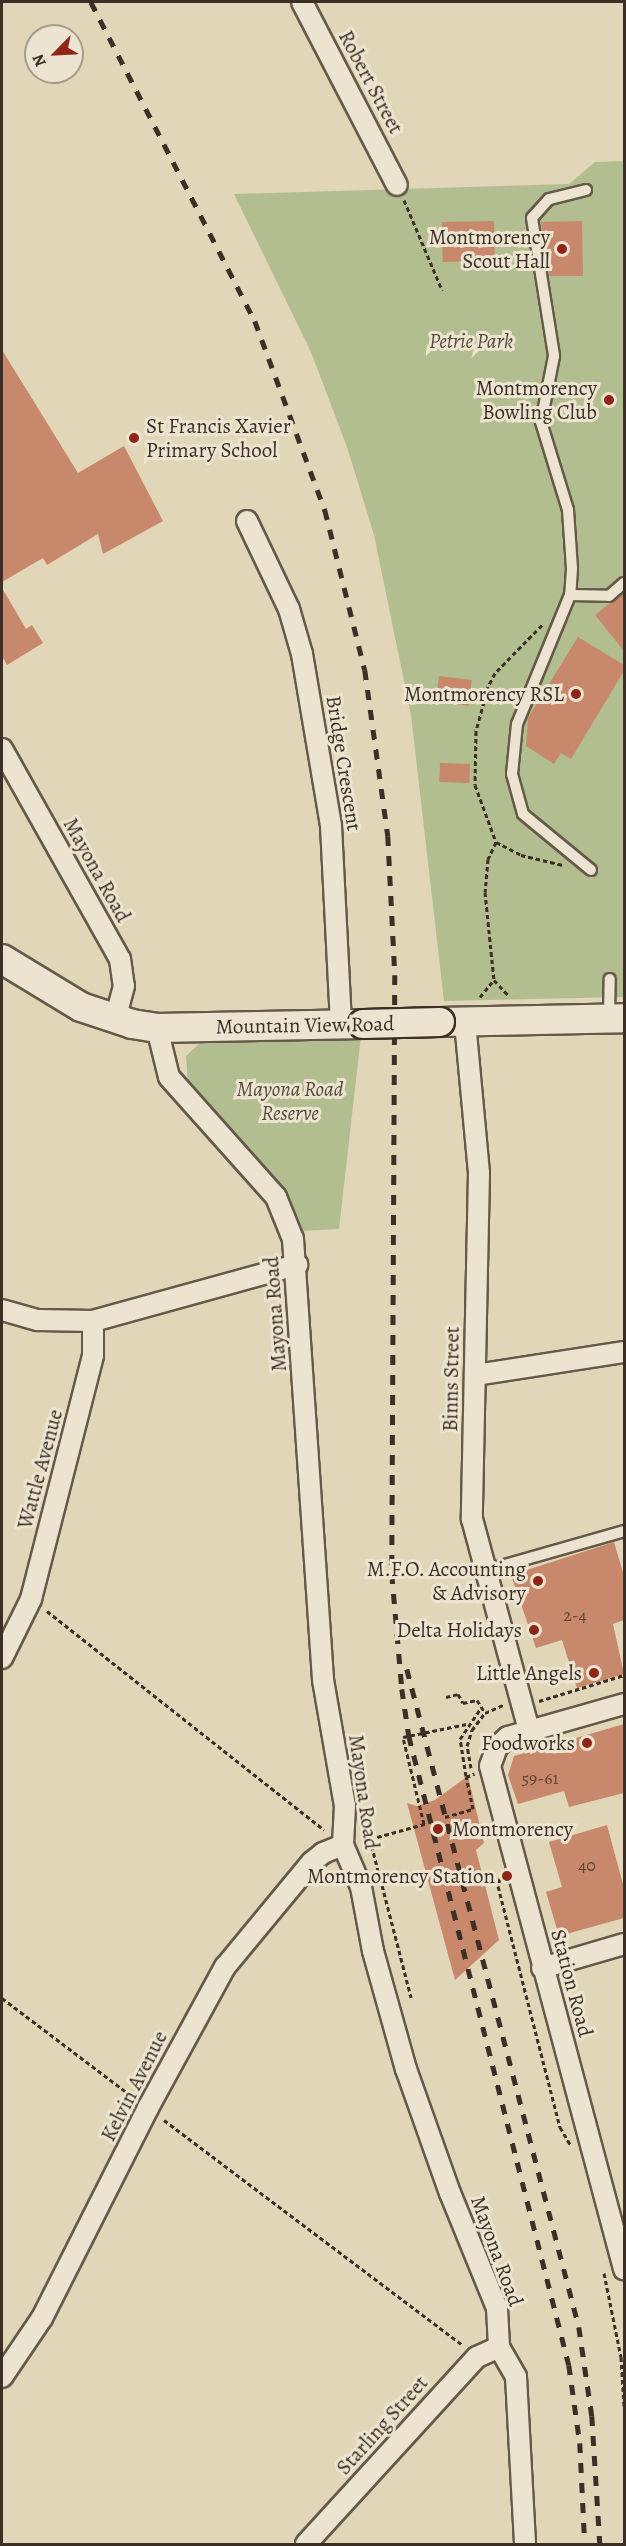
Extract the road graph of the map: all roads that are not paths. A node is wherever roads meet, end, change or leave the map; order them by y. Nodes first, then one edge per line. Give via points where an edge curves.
1 (302, 2) edge
2 (398, 185) road end
3 (586, 189) dead end
4 (247, 521) dead end
5 (624, 583) edge
6 (570, 595) junction
7 (2, 749) edge
8 (591, 870) dead end
9 (2, 959) edge
10 (610, 979) dead end
11 (617, 1018) edge
12 (115, 1020) junction
13 (452, 1022) junction
14 (352, 1024) junction
15 (157, 1028) junction
16 (297, 1265) junction
17 (2, 1310) edge
18 (93, 1321) junction
19 (624, 1352) edge
20 (476, 1375) junction
21 (624, 1531) edge
22 (483, 1571) junction
23 (2, 1658) edge
24 (624, 1704) edge
25 (529, 1730) junction
26 (343, 1845) junction
27 (624, 1944) edge
28 (542, 1968) junction
29 (624, 2269) edge
30 (500, 2347) junction
31 (8, 2355) edge
32 (2, 2377) edge
33 (306, 2544) edge
34 (525, 2544) edge

1 - 2 street, Robert Street
3 - 6 lane via 549,200 532,218 555,356 541,422 568,510
4 - 14 street, Bridge Crescent via 288,609 302,654 331,826
5 - 6 lane via 609,596
6 - 8 lane via 517,724 512,774 523,814
7 - 12 street, Mayona Road via 120,959 124,986
9 - 12 street, Mountain View Road via 67,1000
10 - 11 lane
11 - 13 street, Mountain View Road
12 - 15 street, Mountain View Road
13 - 14 street, Mountain View Road, bridge
13 - 20 street, Binns Street via 479,1173
14 - 15 street, Mountain View Road
15 - 16 street, Mayona Road via 169,1077 276,1197 293,1239
16 - 18 street
16 - 26 street, Mayona Road via 323,1680 345,1806
17 - 18 street via 39,1320
18 - 23 street, Wattle Avenue via 93,1355 31,1599
19 - 20 street
20 - 22 street, Binns Street via 472,1519
21 - 22 lane
22 - 25 street, Binns Street via 513,1705
24 - 25 street, Station Road
25 - 28 street, Station Road via 501,1741 490,1766
26 - 30 street, Mayona Road via 361,1887 373,1951 403,2059 450,2193 497,2308
26 - 31 street, Kelvin Avenue via 323,1853 312,1863 225,1967 148,2108 42,2319
27 - 28 street
28 - 29 street, Station Road
30 - 33 street, Starling Street via 477,2356
30 - 34 street, Mayona Road via 516,2377
31 - 32 street, Kelvin Avenue

